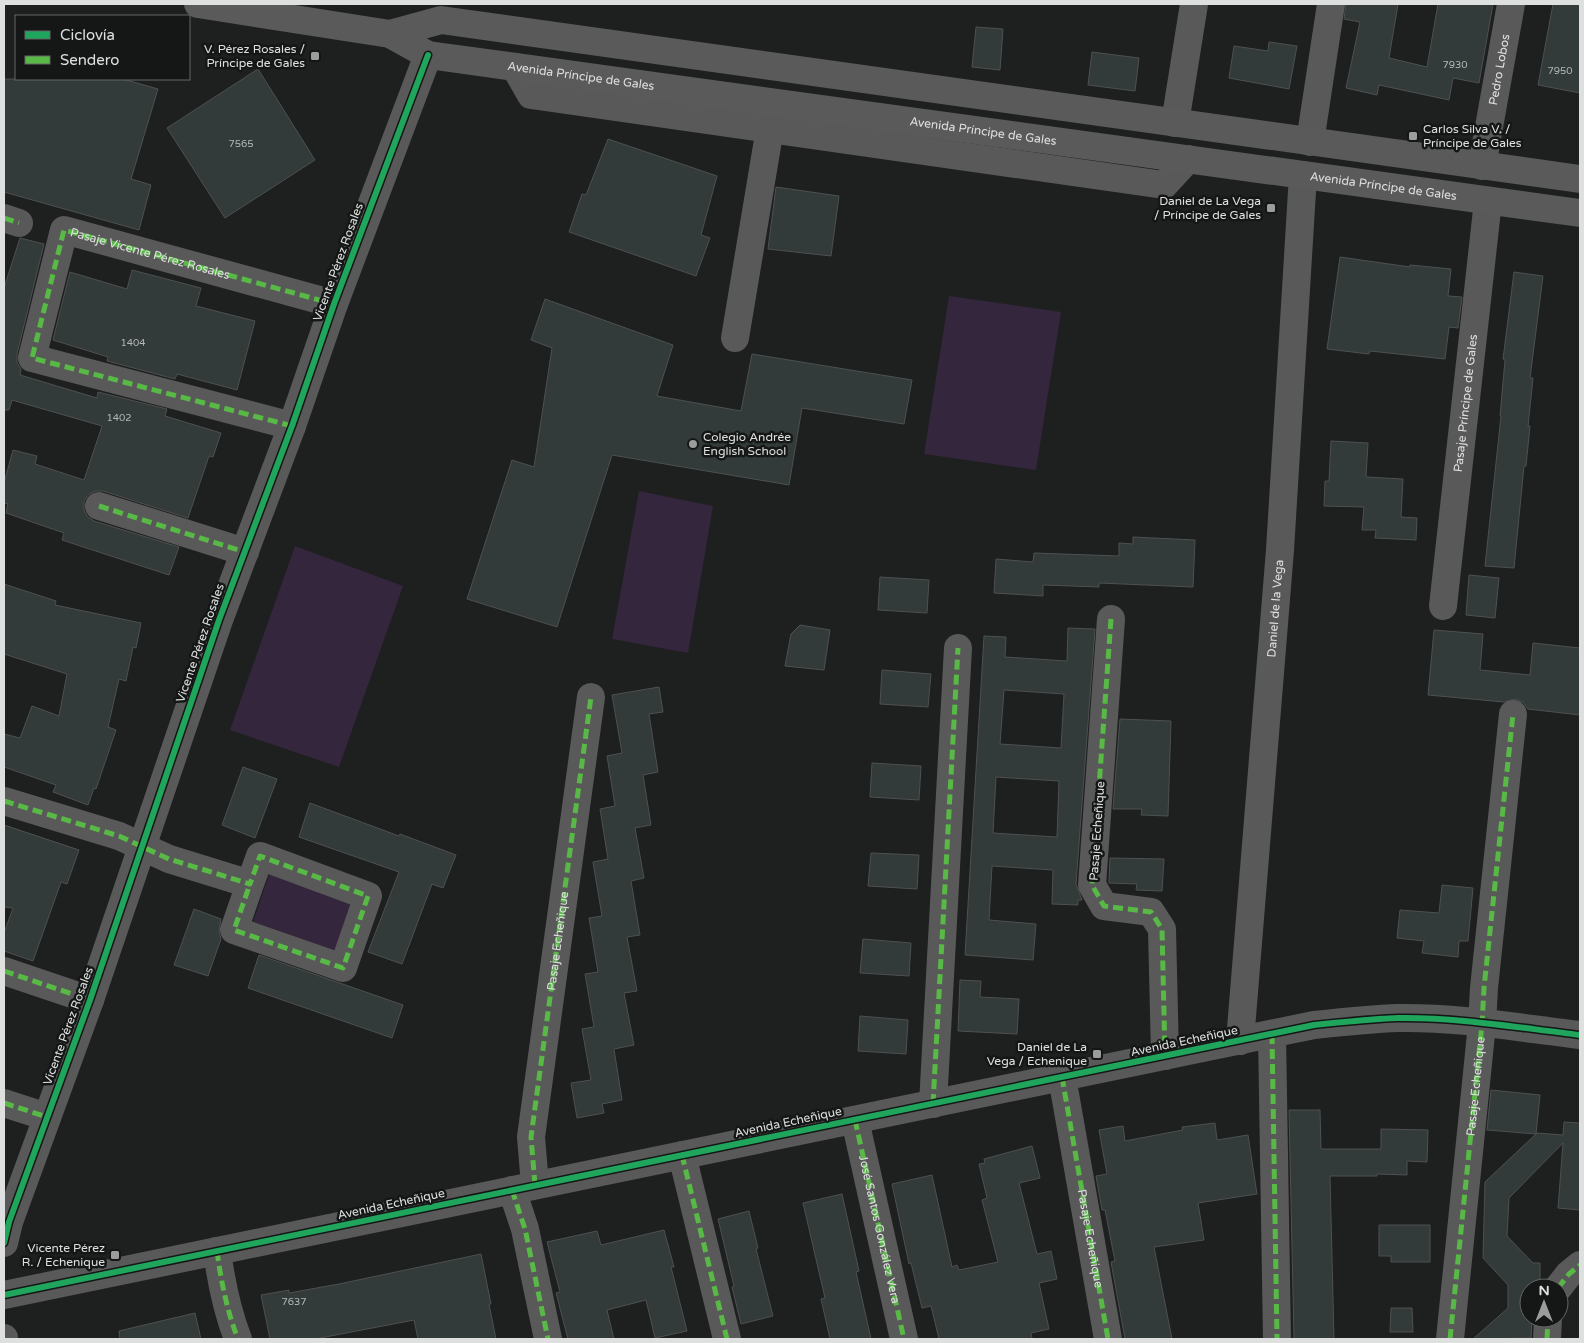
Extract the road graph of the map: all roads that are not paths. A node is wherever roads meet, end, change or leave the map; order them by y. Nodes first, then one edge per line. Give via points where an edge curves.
1 (198, 4) edge
2 (1194, 4) edge
3 (1331, 4) edge
4 (1511, 4) edge
5 (444, 12) edge
6 (390, 34) junction
7 (428, 54) junction
8 (515, 67) junction
9 (1174, 123) junction
10 (770, 128) junction
11 (1310, 142) junction
12 (1188, 159) junction
13 (1482, 166) junction
14 (1303, 175) junction
15 (1580, 180) edge
16 (1488, 201) junction
17 (1580, 214) edge
18 (334, 304) junction
19 (735, 338) dead end
20 (292, 426) junction
21 (99, 506) dead end
22 (245, 552) junction
23 (1443, 606) dead end
24 (1111, 619) dead end
25 (958, 648) dead end
26 (592, 696) dead end
27 (1513, 714) dead end
28 (4, 800) edge
29 (142, 846) junction
30 (250, 884) junction
31 (4, 972) edge
32 (90, 1000) junction
33 (1482, 1024) junction
34 (1272, 1034) junction
35 (1580, 1035) edge
36 (1240, 1041) junction
37 (1165, 1056) junction
38 (1062, 1077) junction
39 (4, 1103) edge
40 (933, 1104) junction
41 (48, 1117) junction
42 (855, 1120) junction
43 (682, 1155) junction
44 (523, 1188) junction
45 (4, 1243) edge
46 (217, 1251) junction
47 (1580, 1265) edge
48 (1566, 1278) edge
49 (4, 1295) edge
50 (238, 1339) edge
51 (548, 1339) edge
52 (726, 1339) edge
53 (904, 1339) edge
54 (1108, 1339) edge
55 (1277, 1339) edge
56 (1450, 1339) edge

1 - 6 main road, Avenida Príncipe de Gales
2 - 9 street
3 - 11 street
4 - 13 street, Pedro Lobos
5 - 6 main road, Avenida Príncipe de Gales
5 - 7 main road, Vicente Pérez Rosales
5 - 9 main road, Avenida Príncipe de Gales
6 - 7 main road, Avenida Príncipe de Gales
7 - 8 main road, Avenida Príncipe de Gales
7 - 18 street, Vicente Pérez Rosales
8 - 10 street via 532,95
8 - 12 main road, Avenida Príncipe de Gales
9 - 11 main road, Avenida Príncipe de Gales
10 - 12 street via 1164,185
10 - 19 street
11 - 13 main road, Avenida Príncipe de Gales
12 - 14 main road, Avenida Príncipe de Gales
13 - 15 main road, Avenida Príncipe de Gales
14 - 16 main road, Avenida Príncipe de Gales
14 - 36 street, Daniel de la Vega via 1280,550
16 - 17 main road, Avenida Príncipe de Gales
16 - 23 street, Pasaje Príncipe de Gales
18 - 20 street, Vicente Pérez Rosales
18 - 20 street, Pasaje Vicente Pérez Rosales via 64,230 32,358
20 - 22 street, Vicente Pérez Rosales
21 - 22 street
22 - 29 street, Vicente Pérez Rosales
24 - 37 street, Pasaje Echeñique via 1092,885 1104,906 1151,912 1162,929
25 - 40 street
26 - 44 street, Pasaje Echeñique
27 - 33 street, Pasaje Echeñique
28 - 29 street
29 - 30 street via 169,859
29 - 32 street, Vicente Pérez Rosales
30 - 30 street via 260,856 368,896 343,968 234,930
31 - 32 street
32 - 41 street, Vicente Pérez Rosales
33 - 34 street, Avenida Echeñique via 1399,1018 1314,1025
33 - 35 street, Avenida Echeñique
33 - 56 street, Pasaje Echeñique
34 - 36 street, Avenida Echeñique
34 - 55 street
36 - 37 street, Avenida Echeñique
37 - 38 street, Avenida Echeñique
38 - 40 street, Avenida Echeñique
38 - 54 street, Pasaje Echeñique
39 - 41 street
40 - 42 street, Avenida Echeñique
41 - 45 street, Vicente Pérez Rosales
42 - 43 street, Avenida Echeñique
42 - 53 street, José Santos González Vera
43 - 44 street, Avenida Echeñique
43 - 52 street
44 - 46 street, Avenida Echeñique
44 - 51 street, Pasaje Echeñique via 525,1229
46 - 49 street, Avenida Echeñique
46 - 50 street via 221,1279
47 - 48 street

